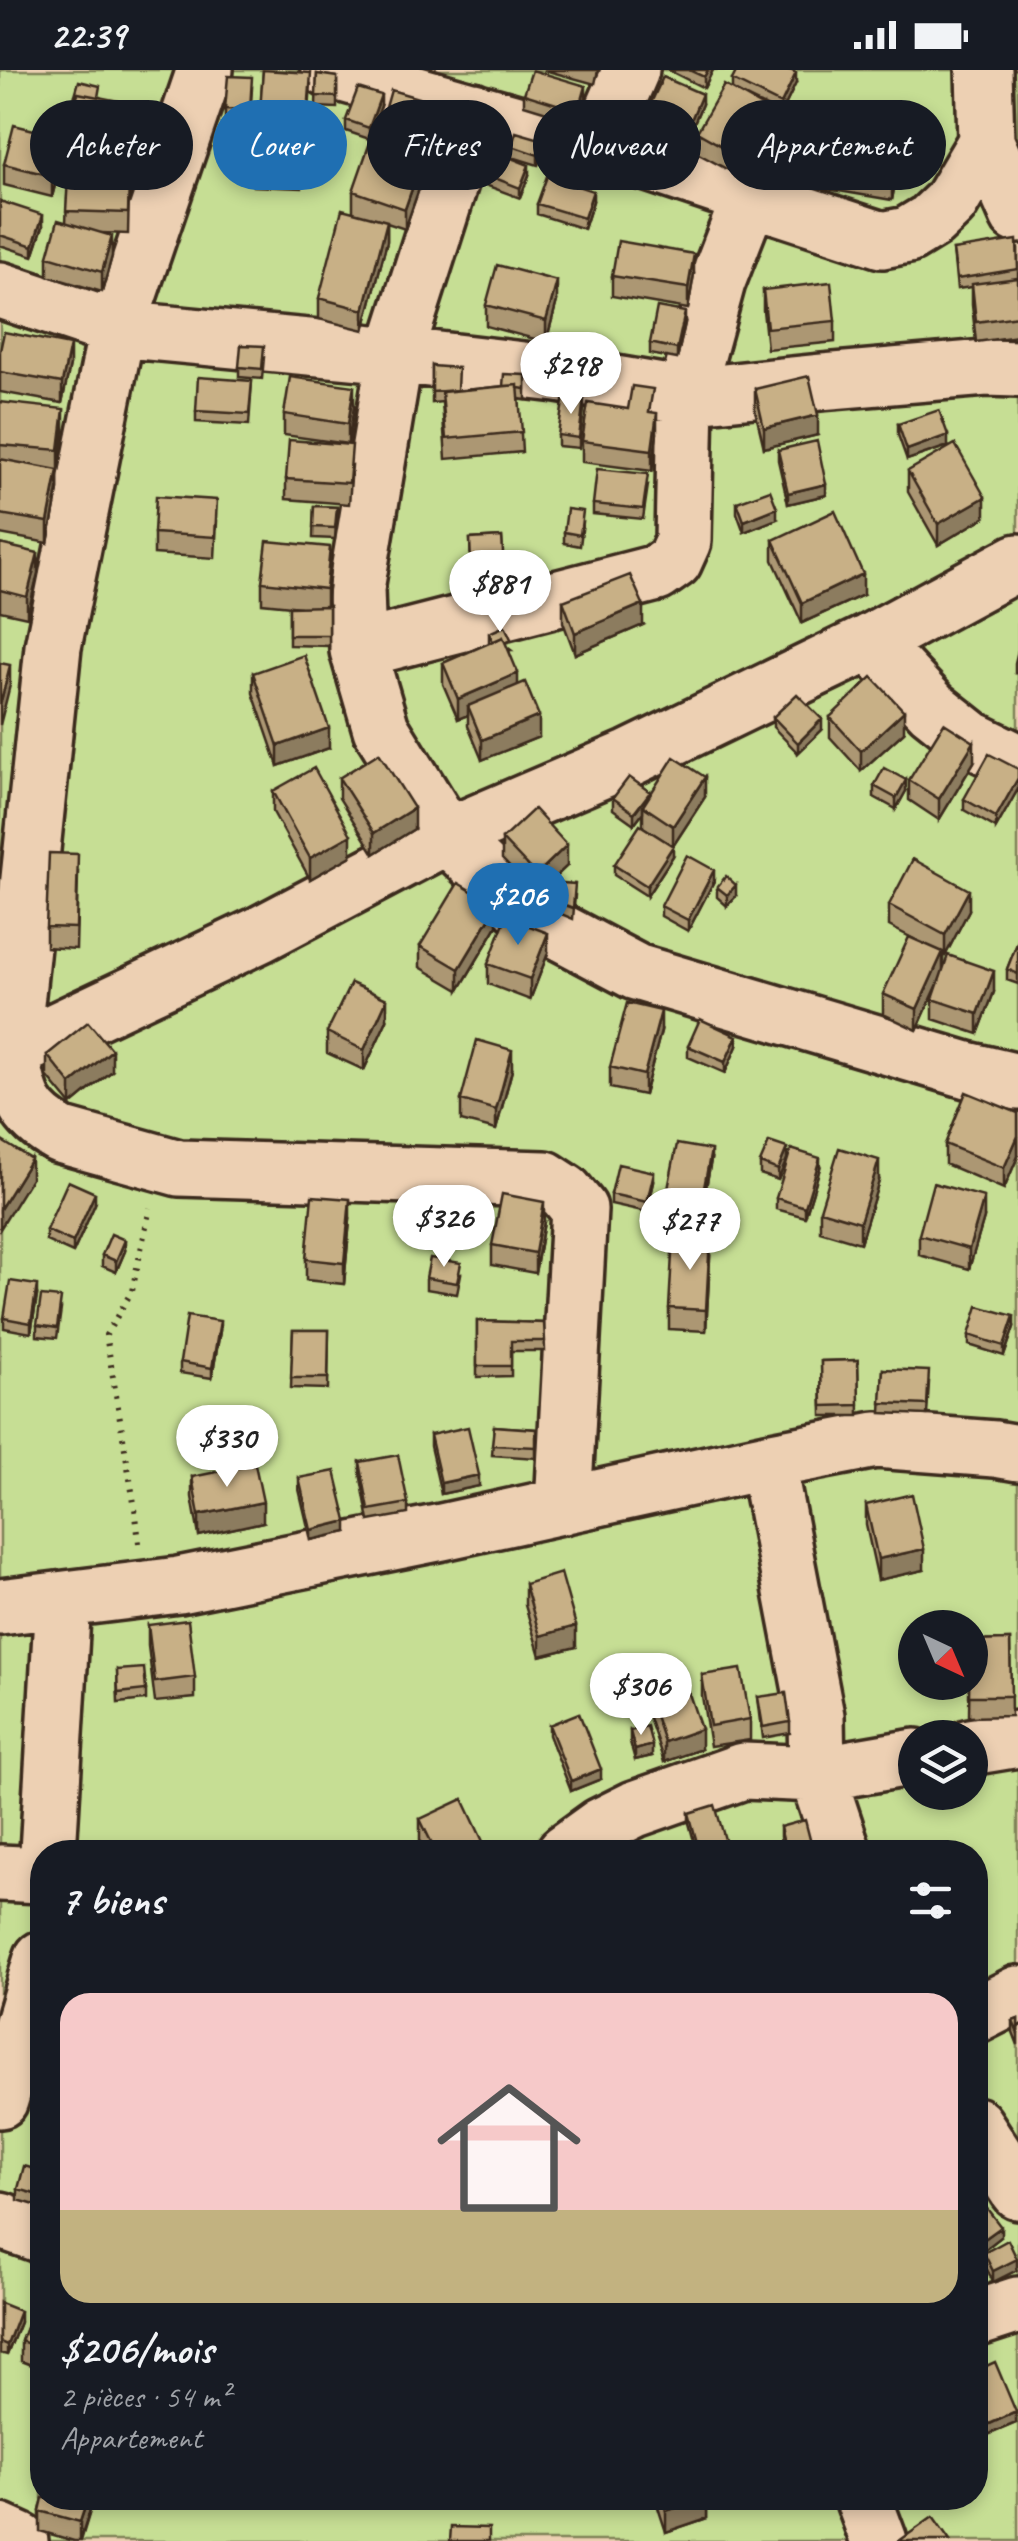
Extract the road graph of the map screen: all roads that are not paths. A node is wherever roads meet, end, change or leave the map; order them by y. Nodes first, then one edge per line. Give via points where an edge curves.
1 (205, 70) edge
2 (329, 70) edge
3 (631, 70) edge
4 (984, 70) edge
5 (437, 100) edge
6 (618, 100) edge
7 (986, 142) junction
8 (701, 181) edge
9 (448, 190) edge
10 (750, 197) junction
11 (1018, 216) edge
12 (0, 290) edge
13 (117, 330) junction
14 (395, 356) junction
15 (1018, 369) edge
16 (686, 396) junction
17 (1018, 562) edge
18 (870, 642) junction
19 (358, 650) junction
20 (1018, 762) edge
21 (447, 836) junction
22 (5, 1055) edge
23 (1018, 1082) edge
24 (1018, 1454) edge
25 (766, 1461) junction
26 (563, 1506) junction
27 (64, 1600) junction
28 (0, 1607) edge
29 (1018, 1739) edge
30 (988, 1744) edge
31 (898, 1760) edge
32 (816, 1774) junction
33 (49, 1840) edge
34 (582, 1840) edge
35 (838, 1840) edge
36 (0, 1873) edge
37 (30, 1874) edge
38 (1018, 1994) edge
39 (30, 1999) edge
40 (988, 2009) edge
41 (0, 2100) edge
42 (988, 2145) edge
43 (1018, 2191) edge
44 (0, 2220) edge
45 (30, 2231) edge
46 (1018, 2305) edge
47 (988, 2315) edge
48 (868, 2510) edge
49 (0, 2532) edge
50 (20, 2541) edge
51 (879, 2541) edge

1 - 13 street
2 - 5 street
3 - 6 street
4 - 7 street
7 - 10 street via 950,203 908,235 882,240
7 - 11 street
8 - 10 street
9 - 14 street
10 - 16 street via 717,282
12 - 13 street
13 - 14 street
13 - 22 street via 53,647
14 - 16 street
14 - 19 street via 356,589
15 - 16 street
16 - 19 street via 683,541 674,561 657,572
17 - 18 street
18 - 20 street via 970,739
18 - 21 street via 630,758
19 - 21 street via 381,729
21 - 22 street via 259,935
21 - 23 street via 530,916 636,972
22 - 26 street via 19,1096 43,1126 180,1168 545,1178 565,1192 580,1209
24 - 25 street via 876,1440
25 - 26 street
25 - 32 street via 816,1716
26 - 27 street via 179,1585
27 - 28 street
27 - 33 street
29 - 30 street
31 - 32 street
32 - 34 street via 744,1770 635,1809
32 - 35 street
36 - 37 street
38 - 40 street
39 - 41 street
42 - 43 street
44 - 45 street
46 - 47 street
48 - 51 street
49 - 50 street

